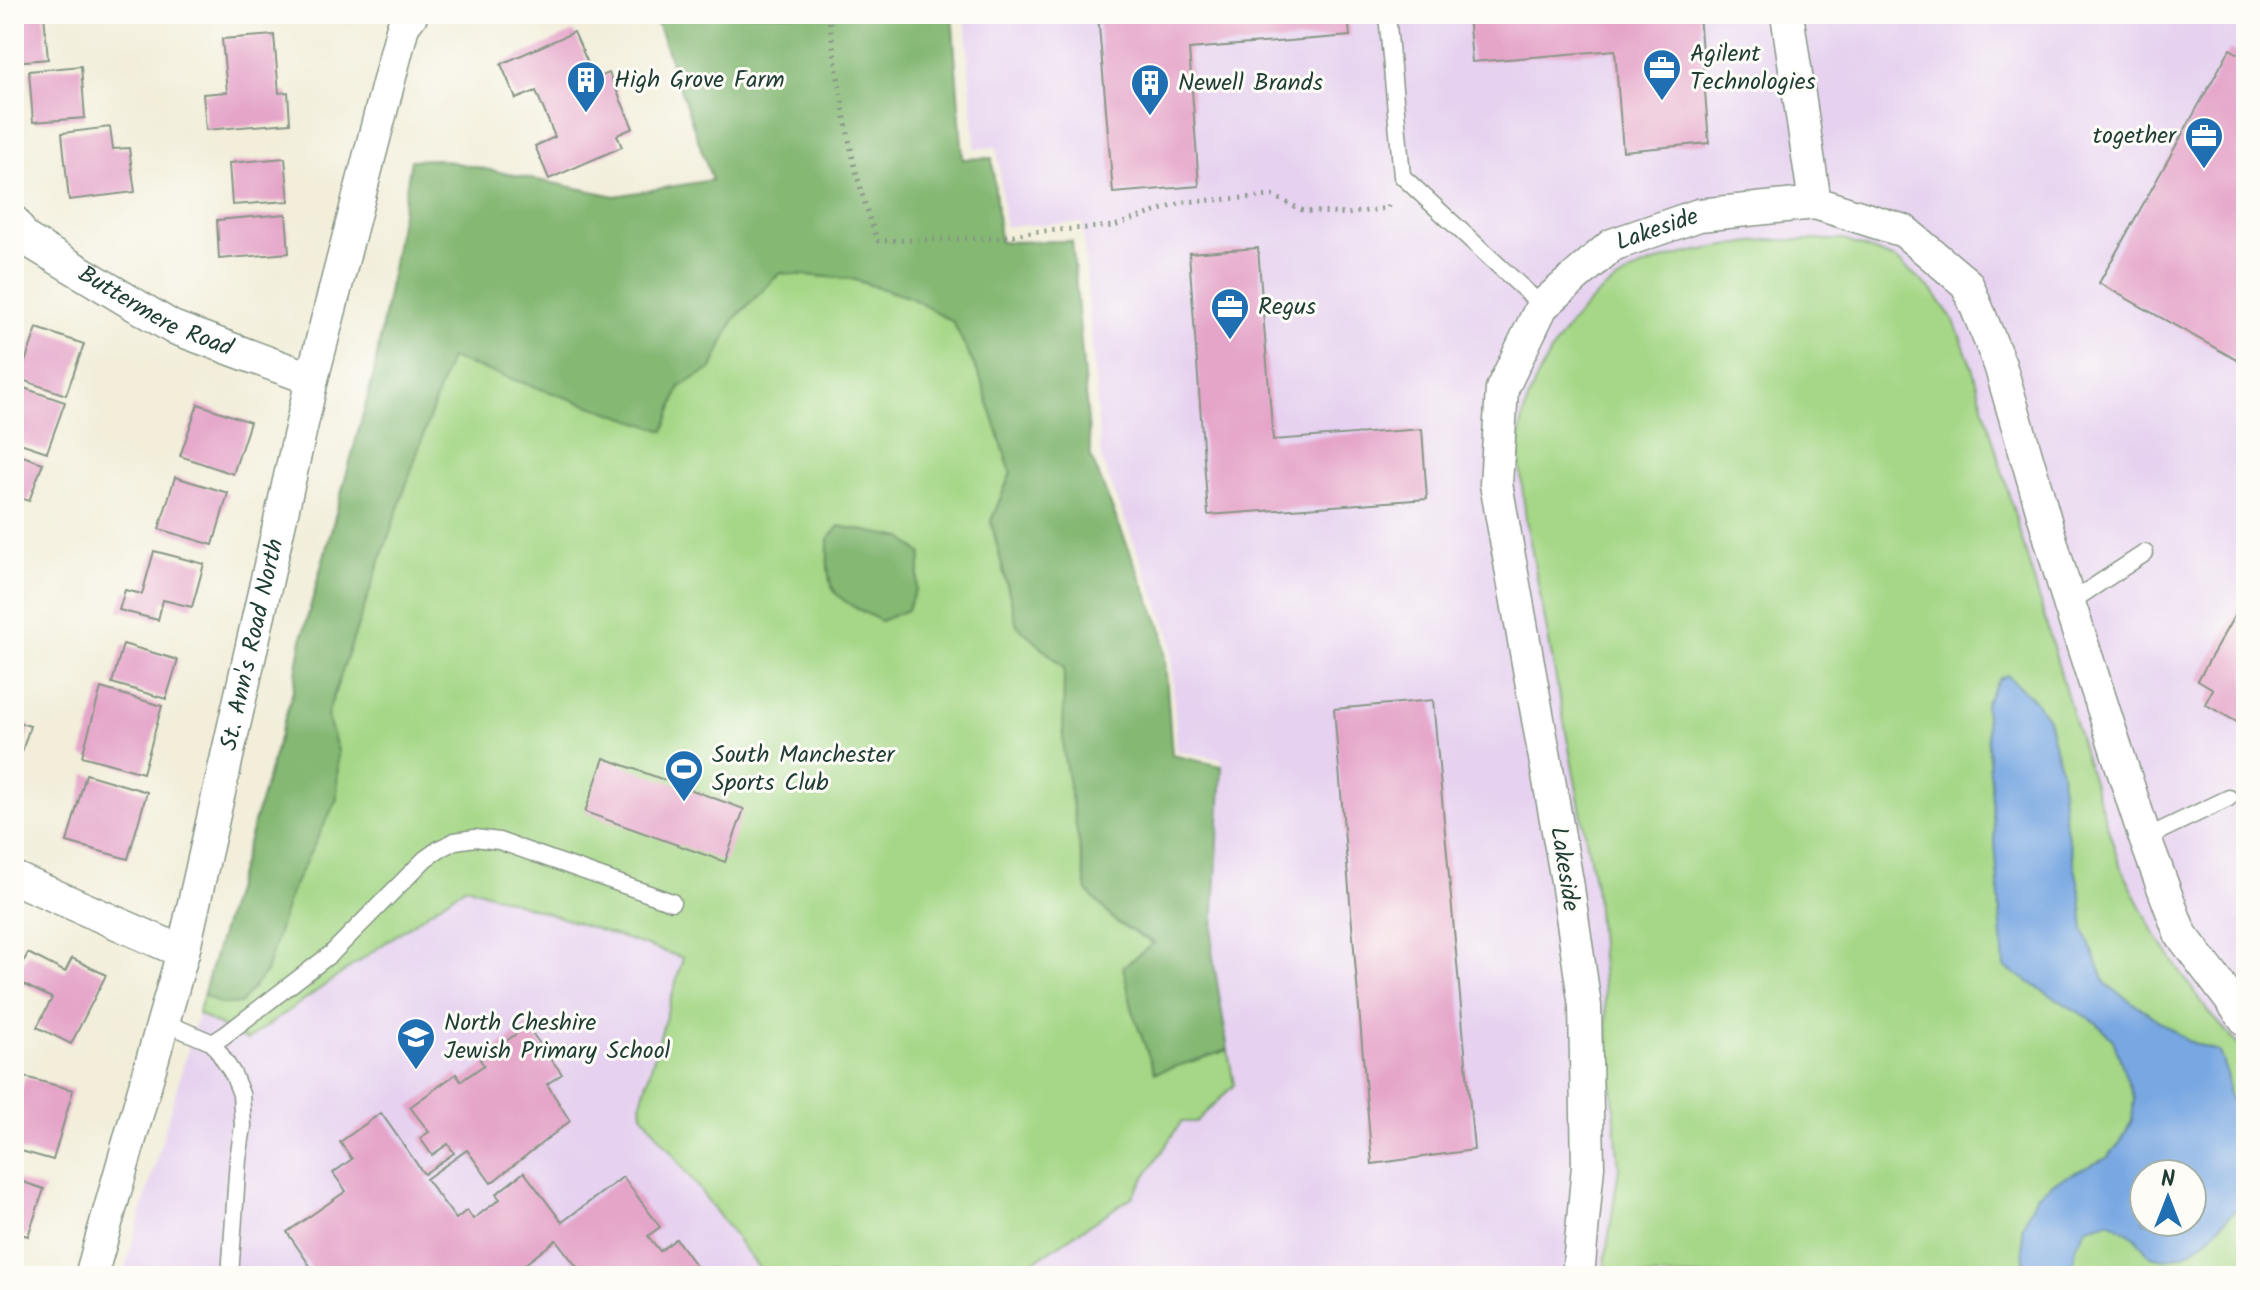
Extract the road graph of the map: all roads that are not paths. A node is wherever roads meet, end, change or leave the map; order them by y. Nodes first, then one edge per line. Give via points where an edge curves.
1 (412, 14) edge
2 (1387, 14) edge
3 (1787, 14) edge
4 (1815, 203) junction
5 (17, 238) edge
6 (1542, 306) junction
7 (312, 379) junction
8 (2145, 553) dead end
9 (2069, 603) junction
10 (2229, 798) dead end
11 (2145, 838) junction
12 (14, 878) edge
13 (672, 902) dead end
14 (183, 952) junction
15 (2246, 1020) edge
16 (163, 1022) junction
17 (213, 1043) junction
18 (91, 1276) edge
19 (230, 1276) edge
20 (1578, 1276) edge

1 - 7 street, St. Ann's Road North via 403,26
2 - 6 lane via 1402,176
3 - 4 street
4 - 6 street, Lakeside via 1699,215 1612,245
4 - 9 street, Lakeside via 1904,231 1967,284 2000,365
5 - 7 street, Buttermere Road via 172,327
6 - 20 street, Lakeside via 1502,389 1496,484 1585,1006 1588,1166
7 - 14 street, St. Ann's Road North
8 - 9 lane
9 - 11 street, Lakeside
10 - 11 lane
11 - 15 street, Lakeside via 2180,933
12 - 14 street
13 - 17 lane via 499,841 455,841 425,859 332,953
14 - 16 street, St. Ann's Road North
16 - 17 lane
16 - 18 street, St. Ann's Road North
17 - 19 lane via 241,1094

